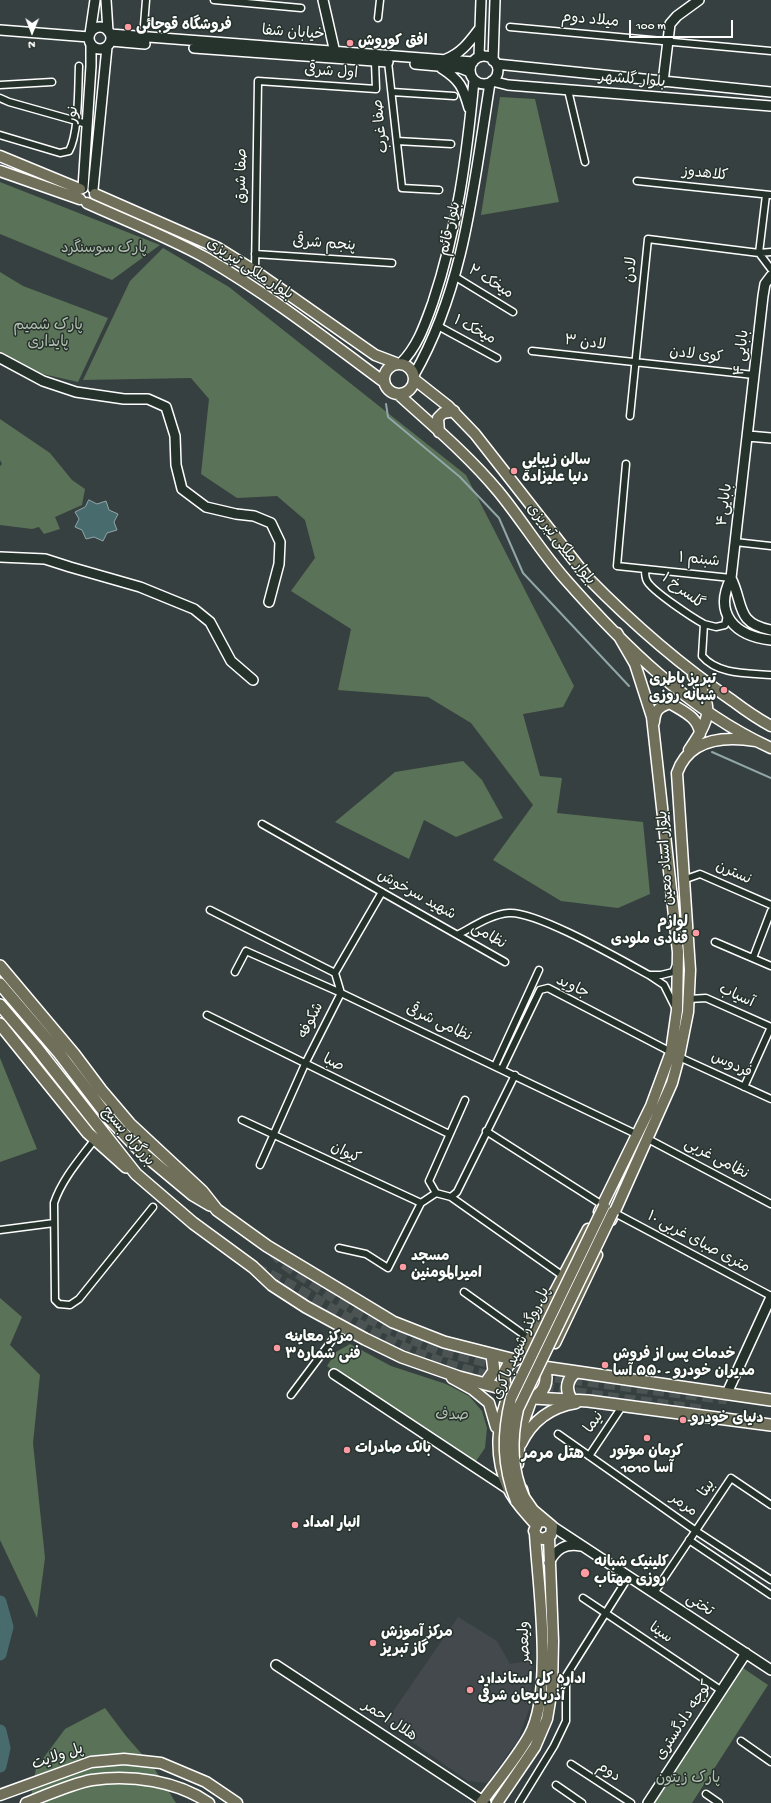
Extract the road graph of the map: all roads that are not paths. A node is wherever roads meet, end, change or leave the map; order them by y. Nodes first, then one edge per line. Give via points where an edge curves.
1 (95, 0) edge
2 (106, 0) edge
3 (146, 0) edge
4 (214, 0) edge
5 (323, 0) edge
6 (380, 0) edge
7 (481, 0) edge
8 (495, 0) edge
9 (699, 0) edge
10 (301, 8) dead end
11 (378, 18) dead end
12 (510, 27) dead end
13 (480, 28) junction
14 (0, 30) edge
15 (90, 38) junction
16 (109, 38) junction
17 (143, 38) junction
18 (667, 41) junction
19 (771, 51) edge
20 (335, 55) junction
21 (476, 60) junction
22 (375, 62) junction
23 (388, 62) junction
24 (494, 62) junction
25 (440, 63) junction
26 (79, 66) dead end
27 (472, 76) junction
28 (258, 81) joint
29 (52, 82) dead end
30 (491, 82) junction
31 (663, 82) junction
32 (0, 85) edge
33 (568, 90) junction
34 (392, 92) junction
35 (771, 92) edge
36 (454, 96) dead end
37 (0, 98) edge
38 (771, 106) edge
39 (471, 113) junction
40 (76, 122) junction
41 (87, 124) junction
42 (0, 135) edge
43 (397, 141) junction
44 (451, 144) dead end
45 (0, 156) edge
46 (585, 162) dead end
47 (0, 171) edge
48 (637, 181) dead end
49 (439, 190) dead end
50 (86, 194) junction
51 (768, 195) edge
52 (771, 252) edge
53 (759, 253) junction
54 (255, 254) junction
55 (392, 263) dead end
56 (771, 269) edge
57 (255, 271) junction
58 (454, 276) junction
59 (771, 276) edge
60 (513, 312) dead end
61 (438, 326) junction
62 (532, 351) dead end
63 (0, 358) edge
64 (497, 358) dead end
65 (399, 363) junction
66 (636, 363) junction
67 (754, 375) junction
68 (414, 378) junction
69 (384, 382) junction
70 (398, 394) junction
71 (454, 411) junction
72 (630, 416) dead end
73 (439, 432) junction
74 (748, 436) junction
75 (771, 438) edge
76 (626, 464) dead end
77 (735, 542) junction
78 (771, 546) edge
79 (0, 557) edge
80 (645, 569) junction
81 (731, 578) junction
82 (269, 602) dead end
83 (727, 613) junction
84 (704, 624) junction
85 (771, 630) edge
86 (617, 633) junction
87 (771, 640) edge
88 (685, 667) junction
89 (771, 675) edge
90 (254, 680) dead end
91 (771, 726) edge
92 (652, 728) junction
93 (700, 734) junction
94 (756, 741) junction
95 (771, 748) edge
96 (680, 765) junction
97 (262, 824) dead end
98 (683, 880) junction
99 (382, 892) junction
100 (771, 905) edge
101 (210, 910) dead end
102 (771, 911) edge
103 (459, 934) junction
104 (715, 942) dead end
105 (753, 958) junction
106 (505, 962) dead end
107 (678, 962) junction
108 (0, 966) edge
109 (771, 966) edge
110 (539, 970) dead end
111 (235, 972) dead end
112 (335, 973) junction
113 (649, 975) junction
114 (0, 984) edge
115 (341, 993) junction
116 (689, 999) junction
117 (0, 1005) edge
118 (677, 1010) junction
119 (207, 1015) dead end
120 (0, 1024) edge
121 (771, 1027) edge
122 (675, 1055) junction
123 (305, 1064) junction
124 (496, 1066) junction
125 (502, 1069) junction
126 (515, 1076) junction
127 (744, 1087) junction
128 (771, 1099) edge
129 (465, 1100) dead end
130 (242, 1120) dead end
131 (486, 1131) junction
132 (449, 1134) junction
133 (273, 1135) junction
134 (638, 1136) junction
135 (95, 1139) junction
136 (648, 1139) junction
137 (260, 1165) dead end
138 (136, 1174) junction
139 (436, 1193) junction
140 (451, 1197) junction
141 (421, 1203) junction
142 (771, 1204) edge
143 (604, 1206) junction
144 (153, 1207) dead end
145 (217, 1210) junction
146 (613, 1212) junction
147 (54, 1223) junction
148 (0, 1230) edge
149 (339, 1248) dead end
150 (563, 1276) junction
151 (464, 1292) dead end
152 (771, 1296) edge
153 (342, 1326) junction
154 (530, 1339) junction
155 (492, 1354) junction
156 (516, 1360) junction
157 (543, 1366) junction
158 (435, 1368) junction
159 (576, 1372) junction
160 (334, 1374) dead end
161 (485, 1384) junction
162 (509, 1391) junction
163 (726, 1393) junction
164 (291, 1395) dead end
165 (532, 1398) junction
166 (571, 1399) junction
167 (771, 1400) edge
168 (588, 1401) junction
169 (624, 1405) junction
170 (771, 1426) edge
171 (558, 1434) dead end
172 (498, 1436) junction
173 (518, 1449) junction
174 (589, 1456) junction
175 (508, 1489) junction
176 (520, 1499) junction
177 (771, 1505) edge
178 (542, 1526) junction
179 (696, 1531) junction
180 (549, 1538) junction
181 (689, 1540) junction
182 (583, 1546) junction
183 (549, 1563) junction
184 (629, 1576) junction
185 (771, 1580) edge
186 (654, 1593) junction
187 (771, 1595) edge
188 (583, 1598) dead end
189 (605, 1613) junction
190 (746, 1654) junction
191 (276, 1665) dead end
192 (771, 1670) edge
193 (722, 1691) junction
194 (741, 1741) dead end
195 (771, 1762) edge
196 (570, 1764) dead end
197 (556, 1786) dead end
198 (706, 1794) dead end
199 (0, 1795) edge
200 (484, 1802) edge
201 (26, 1803) edge
202 (209, 1803) edge
203 (237, 1803) edge
204 (497, 1803) edge
205 (519, 1803) edge
206 (582, 1803) edge
207 (631, 1803) edge
208 (648, 1803) edge
209 (719, 1803) edge

1 - 15 main road, نور
2 - 16 main road, نور
3 - 17 street
4 - 10 street
5 - 20 main road
6 - 11 street
7 - 13 main road
8 - 24 main road
9 - 18 main road via 673,20 668,30
12 - 18 street, میلاد دوم
13 - 21 main road
13 - 25 main road via 462,51
14 - 15 main road
15 - 16 main road via 98,28
15 - 16 main road via 100,49
15 - 41 main road, نور
16 - 17 main road, خیابان شفا
16 - 20 main road, خیابان شفا
16 - 50 main road, نور
17 - 20 main road, خیابان شفا
18 - 19 street, میلاد دوم
18 - 31 main road
20 - 22 main road, خیابان شفا
20 - 25 main road, خیابان شفا
21 - 24 main road via 488,57
21 - 25 main road, خیابان شفا
21 - 27 main road
22 - 23 main road, خیابان شفا
22 - 28 street, اول شرقی via 376,89
23 - 25 main road, خیابان شفا
23 - 34 street, صفا غرب
24 - 30 main road via 498,71
24 - 31 main road, بلوار گلشهر
25 - 27 main road, خیابان شفا via 460,68
25 - 39 main road via 463,88
26 - 40 street
27 - 30 main road via 482,84
27 - 39 main road, بلوار قائم
28 - 54 street, صفا شرق
29 - 32 street
30 - 33 main road, بلوار گلشهر
30 - 58 main road, بلوار قائم via 470,212
31 - 35 main road, بلوار گلشهر
33 - 38 main road, بلوار گلشهر
33 - 46 street
34 - 36 street
34 - 43 street, صفا غرب
37 - 40 street
39 - 65 main road, بلوار قائم via 460,192 441,278 425,325 412,352
40 - 41 street
40 - 42 street via 71,146 69,151 64,153
41 - 50 main road, نور
43 - 44 street
43 - 49 street, صفا غرب via 402,188
45 - 50 main road, بلوار ملکى تبریزى
47 - 50 main road, بلوار ملکى تبریزى
48 - 51 street, کلاهدوز
50 - 57 main road, بلوار ملکى تبریزى via 197,238
50 - 69 main road, بلوار ملکى تبریزى via 218,266
51 - 53 street
52 - 53 street
53 - 56 street
53 - 66 street, لادن via 648,239
54 - 55 street, پنجم شرقی
54 - 57 street, صفا شرق
57 - 65 main road, بلوار ملکى تبریزى via 375,355
58 - 60 street, میخک ۲
58 - 61 main road, بلوار قائم
59 - 67 main road, بابایی ۴ via 765,284
61 - 64 street, میخک ۱
61 - 68 main road, بلوار قائم
62 - 66 street, لادن ۳
63 - 82 main road via 43,381 76,392 124,399 148,399 166,407 175,436 176,465 182,489 206,507 254,516 271,523 280,542 279,564
65 - 68 main road via 410,367
65 - 69 main road via 392,365 385,372
66 - 67 street, کوی لادن
66 - 72 street, لادن
67 - 74 main road, بابایی ۴
68 - 70 main road via 411,389
68 - 71 main road, بلوار ملکى تبریزى
69 - 70 main road via 388,390
70 - 73 main road, بلوار ملکى تبریزى
71 - 73 main road via 443,413 438,418
71 - 88 main road, بلوار ملکى تبریزى via 475,434 587,577
73 - 86 main road, بلوار ملکى تبریزى via 493,485 565,579
74 - 75 main road
74 - 77 main road, بابایی۴
76 - 80 street, شبنم ۱ via 617,566
77 - 78 street
77 - 81 main road, بابایی۴
79 - 90 main road via 45,559 140,586 194,610 210,622 231,661
80 - 81 street, شبنم ۱
80 - 84 street, گلسرخ ۱ via 647,581
81 - 83 main road, بابایی۴ via 727,587
81 - 85 main road via 738,591 738,603 743,614 760,628
83 - 84 street via 725,625 716,627
83 - 87 main road via 738,629 750,636
84 - 89 street, گلسرخ ۱ via 702,656 706,661 726,670
86 - 92 main road via 635,664 650,712
86 - 94 main road, بلوار ملکى تبریزى via 667,681 710,713
88 - 91 main road
88 - 93 main road via 700,686 708,705 706,721
92 - 93 main road via 655,712 661,706 670,703 696,720 700,726
92 - 107 main road, بلوار استاد معین
93 - 96 main road
94 - 95 main road
94 - 96 main road via 735,737 709,741 695,749
96 - 98 main road, بلوار استاد معین via 677,774 677,797
97 - 99 street, شهید سرخوش
98 - 100 street, نسترن via 700,874
98 - 116 main road, بلوار استاد معین via 690,970
99 - 103 street, شهید سرخوش
99 - 112 street
101 - 112 street
102 - 105 street
103 - 106 street, نظامی
103 - 113 street, شهید سرخوش via 495,916 510,913 532,917
104 - 105 street
105 - 109 street
107 - 113 street via 673,972
107 - 118 main road, بلوار استاد معین
108 - 145 highway via 130,1124 202,1191
110 - 124 street
111 - 115 street, نظامی شرقی via 246,951
112 - 115 street, شکوفه
113 - 118 street, شهید سرخوش via 664,985
114 - 145 highway, بزرگراه بسیج via 59,1053 108,1117 134,1144 193,1194
115 - 123 street, شکوفه
115 - 124 street, نظامی شرقی
116 - 121 street, آسیاب via 706,998
116 - 122 main road, بلوار استاد معین via 688,1012
117 - 138 highway, بزرگراه بسیج
118 - 122 main road, بلوار استاد معین
119 - 123 street, صبا
120 - 135 highway
121 - 127 street
122 - 125 street, جاوید via 548,988 540,990
122 - 127 street, فردوس
122 - 134 main road, بلوار استاد معین
122 - 136 main road, بلوار استاد معین via 672,1083
123 - 132 street, صبا
123 - 133 street, شکوفه
124 - 125 street, نظامی شرقی
125 - 126 street, نظامی شرقی
126 - 131 street
126 - 134 street, نظامی شرقی
127 - 128 street, فردوس
129 - 132 street
130 - 133 street, کیوان
131 - 140 street via 457,1192
131 - 143 street
132 - 139 street via 429,1181
133 - 137 street, شکوفه
133 - 141 street, کیوان
134 - 143 main road, بلوار استاد معین
135 - 138 highway via 118,1162
135 - 147 street via 58,1190 54,1202
136 - 142 street, نظامی غربی
136 - 146 main road, بلوار استاد معین
138 - 153 highway, بزرگراه بسیج via 272,1285
139 - 140 street
139 - 141 street
140 - 150 street
141 - 149 street via 388,1268 366,1254
143 - 150 main road via 591,1224
143 - 176 main road, پل روگذر شهید باکری, bridge via 511,1398 504,1452 506,1471
144 - 147 street via 79,1299 70,1305 59,1304 55,1300
145 - 155 highway via 267,1246 393,1322 444,1342
146 - 152 street, ۱۰ متری صبای غربی
146 - 157 main road via 608,1232 583,1287
146 - 176 main road, پل روگذر شهید باکری, bridge via 520,1401 514,1432 513,1458
147 - 148 street
150 - 154 main road
151 - 154 street
152 - 163 main road
153 - 158 highway, بزرگراه بسیج via 402,1357
153 - 164 street
154 - 156 main road
155 - 156 highway
155 - 161 highway via 494,1371
156 - 157 highway via 531,1358
156 - 162 highway via 506,1370 505,1384
157 - 159 highway
157 - 165 highway via 545,1385 543,1390
158 - 161 highway, بزرگراه بسیج
158 - 172 main road via 472,1389 489,1403
159 - 163 highway
159 - 166 highway via 567,1384
160 - 175 main road
161 - 162 highway, بزرگراه بسیج
162 - 165 highway via 520,1398
162 - 172 main road via 500,1416
163 - 167 highway
165 - 166 highway
165 - 173 main road via 523,1419
166 - 168 highway
168 - 169 highway
168 - 173 main road via 566,1404 549,1412 534,1423
169 - 170 highway
169 - 174 street, نیما
171 - 174 street, مرمر
172 - 175 main road via 502,1472
173 - 176 main road
174 - 179 street, مرمر
175 - 176 main road
176 - 178 main road
177 - 179 street, بیتا via 731,1478
178 - 180 main road via 543,1539
178 - 180 main road, ولیعصر via 553,1532
178 - 182 main road, تختى
178 - 200 main road, ولیعصر via 542,1682 539,1710 530,1735
179 - 181 street, بیتا
179 - 185 street, مرمر
180 - 183 main road, ولیعصر
181 - 186 street, بیتا
181 - 187 street
182 - 183 main road via 573,1544 559,1548
182 - 184 main road, تختى
183 - 204 main road, ولیعصر via 553,1641 552,1689 547,1719 535,1747
184 - 186 main road, تختى
184 - 189 street
186 - 190 main road, تختى
188 - 189 street, سینا
189 - 193 street, سینا
189 - 205 street via 566,1676 566,1721 554,1746
190 - 192 main road, تختى
190 - 193 main road, کوچه دادگستری
191 - 200 main road, هلال احمر
193 - 208 main road, کوچه دادگستری
194 - 195 street
196 - 207 street, دوم
197 - 206 street
198 - 209 street
199 - 203 main road, پل ولایت via 91,1762 124,1760 161,1763 206,1782
201 - 202 main road via 91,1780 121,1778 155,1781 199,1796

